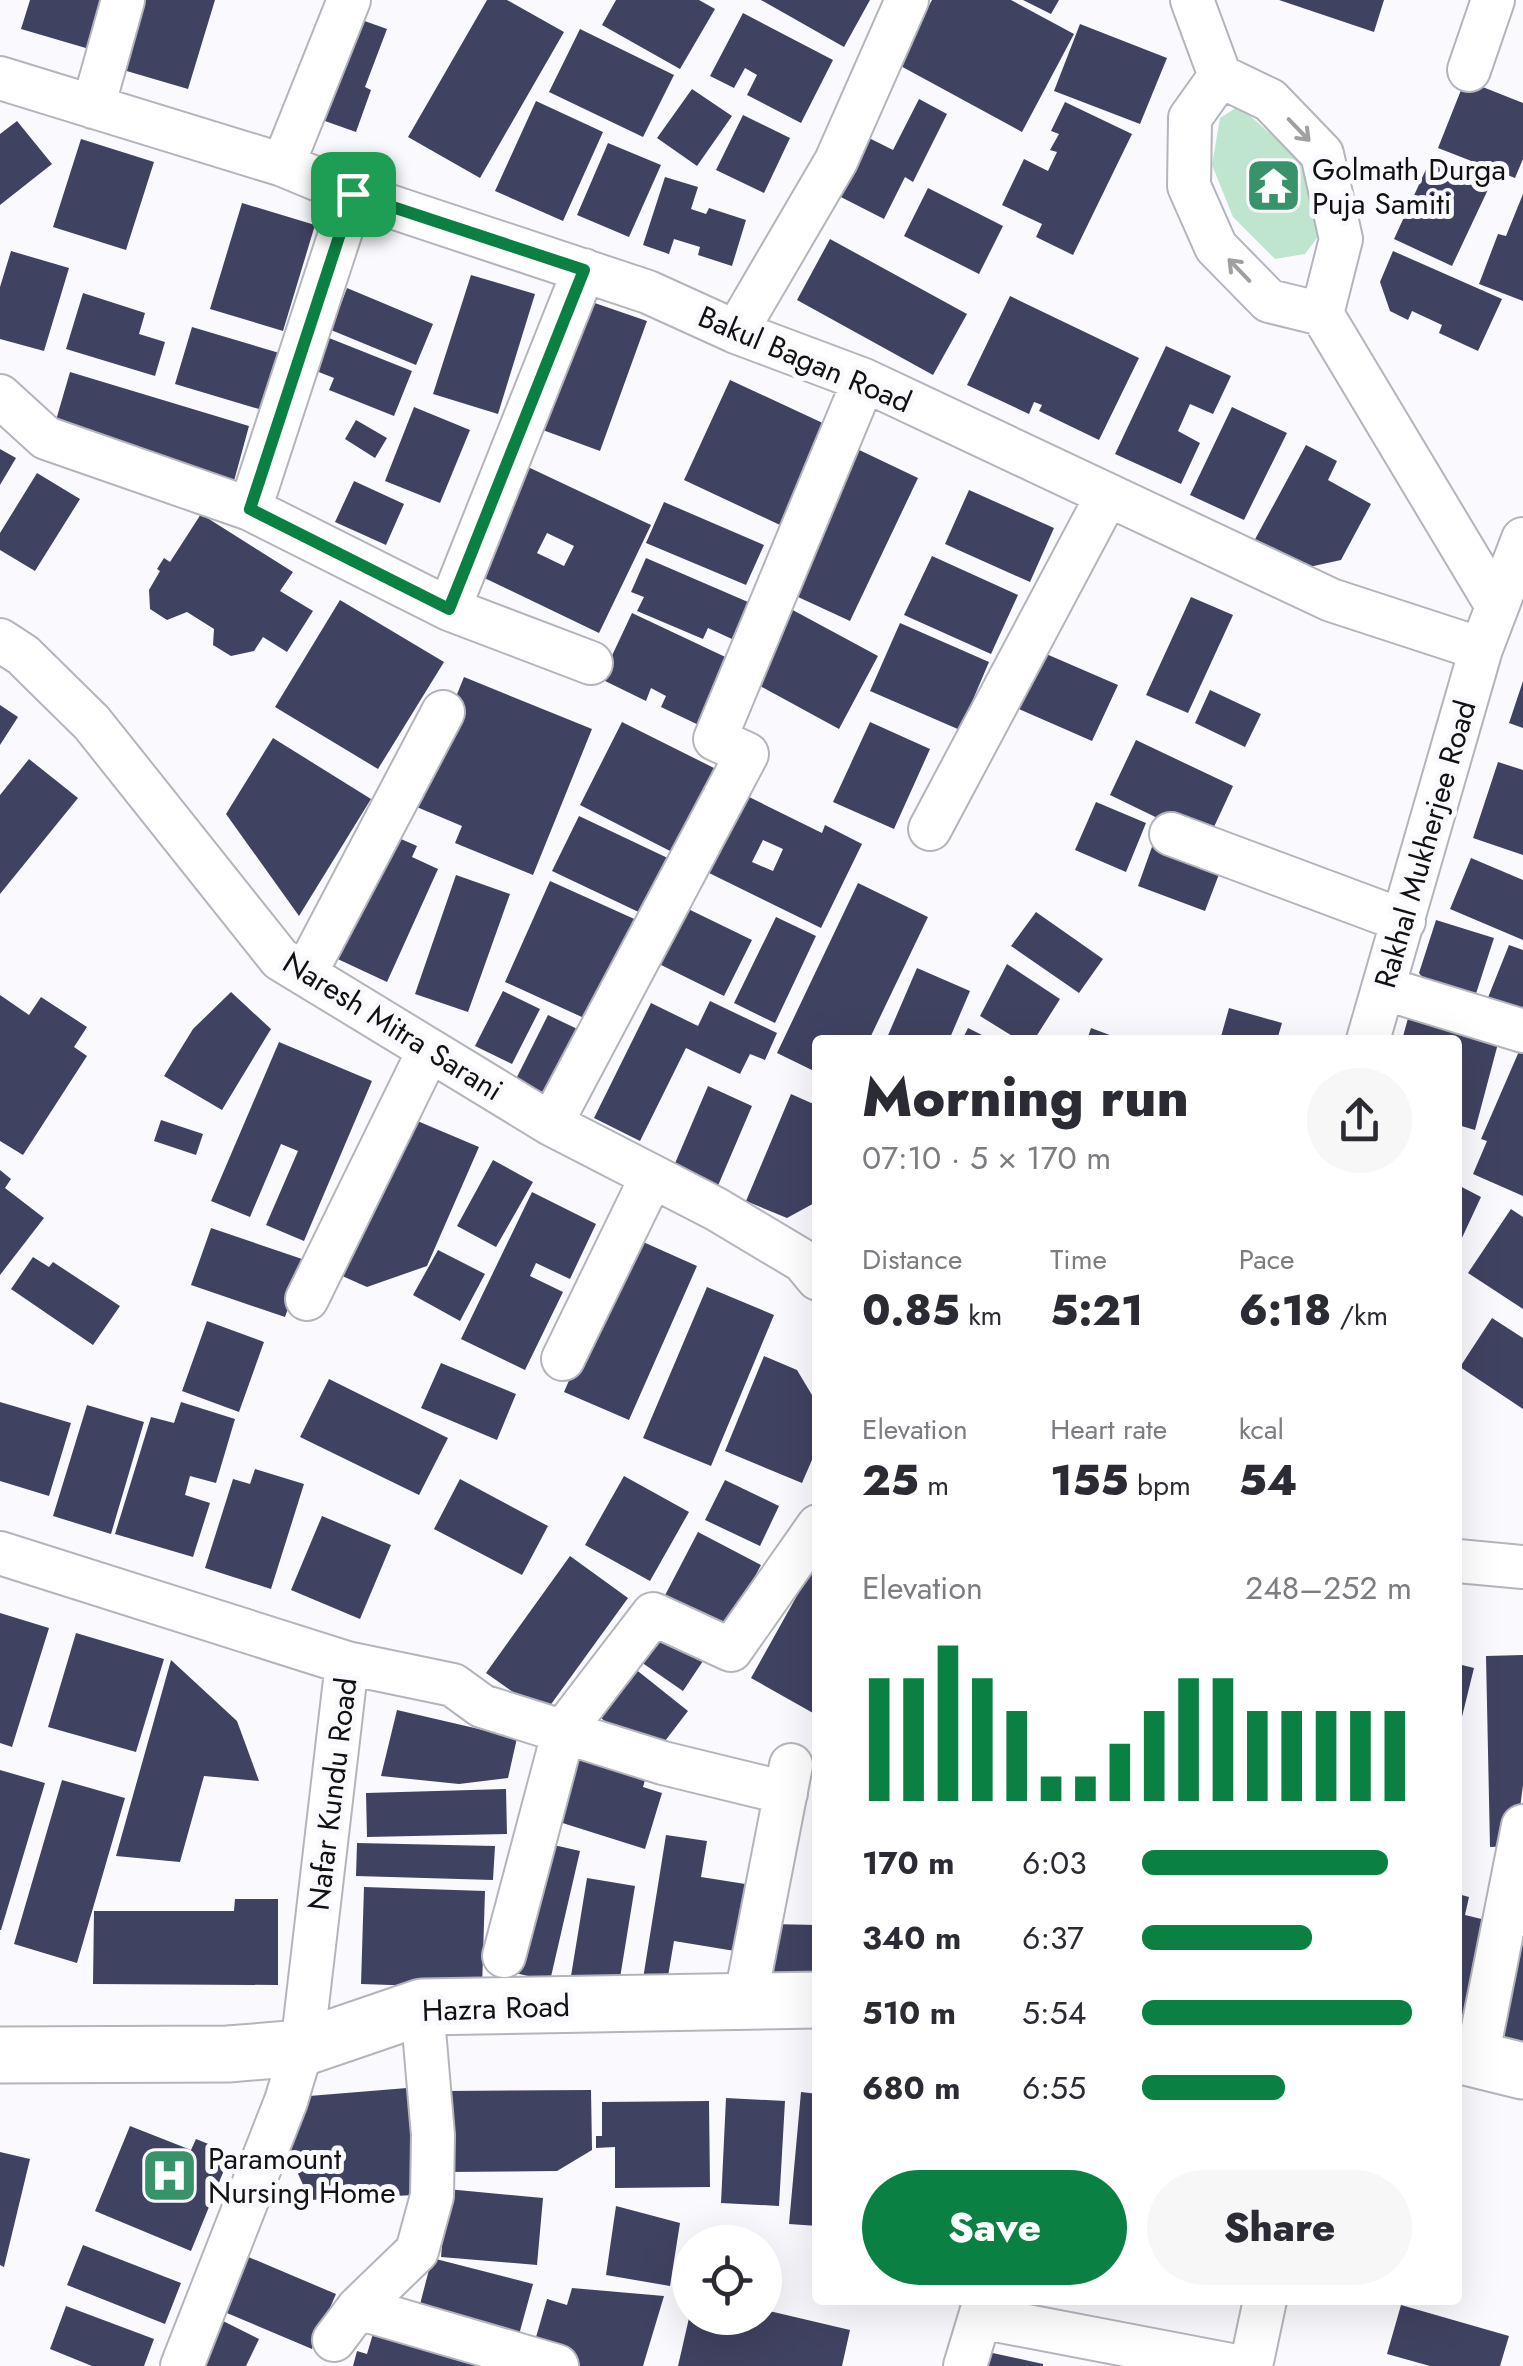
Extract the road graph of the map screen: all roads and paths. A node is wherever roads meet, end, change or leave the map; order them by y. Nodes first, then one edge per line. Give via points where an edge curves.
1 (123, 0) edge
2 (349, 0) edge
3 (907, 0) edge
4 (1192, 0) edge
5 (1494, 0) edge
6 (1469, 70) dead end
7 (1220, 76) junction
8 (0, 78) edge
9 (93, 106) junction
10 (283, 165) junction
11 (353, 194) junction
12 (584, 270) junction
13 (1322, 314) junction
14 (736, 332) junction
15 (864, 380) junction
16 (0, 396) edge
17 (1107, 496) junction
18 (250, 509) junction
19 (1523, 539) edge
20 (1497, 606) junction
21 (449, 609) junction
22 (0, 640) edge
23 (1481, 649) junction
24 (592, 663) dead end
25 (443, 712) dead end
26 (930, 829) dead end
27 (1171, 834) dead end
28 (1404, 921) junction
29 (305, 974) junction
30 (1384, 988) junction
31 (1523, 1031) edge
32 (1370, 1035) edge
33 (428, 1050) junction
34 (551, 1124) junction
35 (652, 1176) junction
36 (812, 1258) edge
37 (307, 1300) dead end
38 (563, 1359) dead end
39 (812, 1534) edge
40 (0, 1553) edge
41 (1462, 1561) edge
42 (1523, 1567) edge
43 (347, 1662) junction
44 (564, 1730) junction
45 (1523, 1826) edge
46 (504, 1956) dead end
47 (812, 2000) edge
48 (746, 2001) junction
49 (422, 2007) junction
50 (302, 2048) junction
51 (0, 2055) edge
52 (1486, 2061) edge
53 (1265, 2305) edge
54 (982, 2309) edge
55 (182, 2366) edge
56 (556, 2366) edge
57 (965, 2366) edge
58 (1236, 2366) edge
59 (1250, 2366) edge

1 - 9 street
2 - 10 street
3 - 14 street via 836,161
4 - 7 street
5 - 6 street
7 -> 13 street via 1270,100 1322,154 1340,239
13 -> 7 street via 1269,301 1216,247 1188,186 1190,118
8 - 9 street, Bakul Bagan Road
9 - 10 street, Bakul Bagan Road
10 - 11 street, Bakul Bagan Road
11 - 12 street, Bakul Bagan Road
11 - 18 street
12 - 14 street, Bakul Bagan Road
12 - 21 street
13 - 20 street
14 - 15 street, Bakul Bagan Road
15 - 17 street, Bakul Bagan Road
15 - 34 street via 715,739 748,754
16 - 18 street via 46,438
17 - 23 street, Bakul Bagan Road via 1332,600
17 - 26 street
18 - 21 street
19 - 20 street
20 - 23 street
21 - 24 street
22 - 29 street, Naresh Mitra Sarani via 92,722 280,959
23 - 28 street, Rakhal Mukherjee Road
25 - 29 street
27 - 28 street
28 - 30 street, Rakhal Mukherjee Road
29 - 33 street, Naresh Mitra Sarani
30 - 31 street
30 - 32 street, Rakhal Mukherjee Road
33 - 34 street, Naresh Mitra Sarani
33 - 37 street
34 - 35 street, Naresh Mitra Sarani
35 - 36 street, Naresh Mitra Sarani
35 - 38 street
39 - 44 street via 730,1650 653,1614
40 - 43 street, Nafar Kundu Road
41 - 42 street
43 - 44 street via 453,1685 482,1706
43 - 50 street, Nafar Kundu Road
44 - 46 street
44 - 48 street via 663,1763 788,1779
45 - 52 street
47 - 48 main road, Hazra Road
48 - 49 main road, Hazra Road
49 - 50 main road, Hazra Road
49 - 56 street via 432,2196 417,2251 346,2324
50 - 51 main road, Hazra Road
50 - 55 street, Nafar Kundu Road
53 - 59 street
54 - 57 street
54 - 58 street

